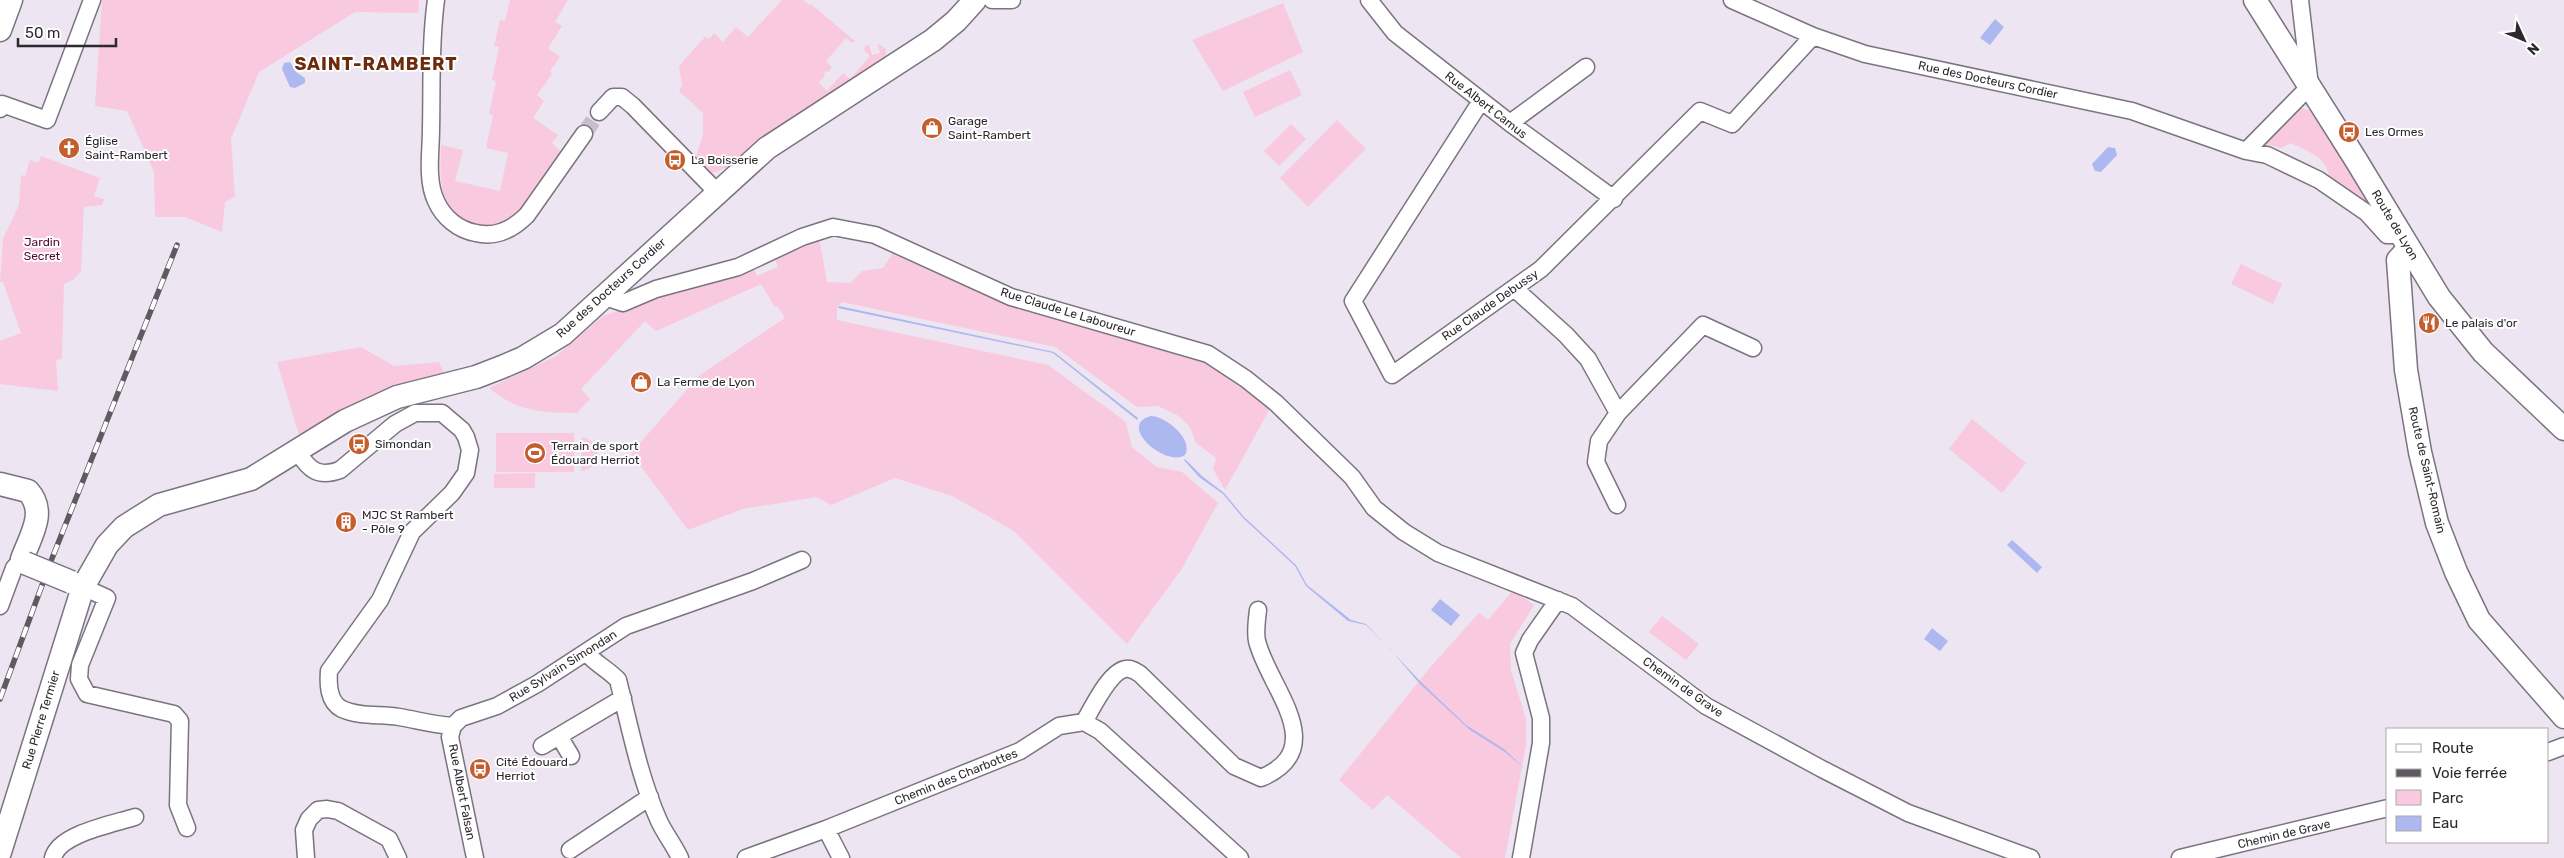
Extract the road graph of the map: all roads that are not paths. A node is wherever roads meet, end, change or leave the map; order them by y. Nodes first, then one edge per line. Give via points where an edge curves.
1 (11, 0) edge
2 (92, 0) edge
3 (436, 0) edge
4 (975, 0) edge
5 (992, 0) edge
6 (1012, 0) edge
7 (1368, 0) edge
8 (1732, 0) edge
9 (2255, 0) edge
10 (2300, 0) edge
11 (0, 30) edge
12 (1813, 36) junction
13 (1586, 67) dead end
14 (2310, 86) junction
15 (1481, 101) junction
16 (0, 109) edge
17 (599, 112) tunnel mouth
18 (1510, 124) junction
19 (584, 134) tunnel mouth
20 (2246, 152) junction
21 (717, 192) junction
22 (1614, 199) junction
23 (2405, 242) junction
24 (1514, 288) junction
25 (605, 297) junction
26 (1753, 348) dead end
27 (1618, 413) junction
28 (2564, 428) edge
29 (297, 451) junction
30 (0, 484) edge
31 (1617, 505) dead end
32 (1374, 508) joint
33 (802, 560) dead end
34 (23, 561) junction
35 (77, 585) junction
36 (1558, 600) junction
37 (0, 606) edge
38 (1258, 610) dead end
39 (586, 652) junction
40 (623, 698) junction
41 (2564, 717) edge
42 (1084, 722) junction
43 (453, 726) junction
44 (559, 736) junction
45 (542, 746) dead end
46 (2564, 746) edge
47 (2549, 752) edge
48 (572, 756) dead end
49 (650, 797) junction
50 (2386, 808) edge
51 (135, 817) dead end
52 (187, 828) dead end
53 (826, 829) junction
54 (570, 850) dead end
55 (0, 852) edge
56 (53, 858) edge
57 (306, 858) edge
58 (398, 858) edge
59 (475, 858) edge
60 (680, 858) edge
61 (746, 858) edge
62 (841, 858) edge
63 (1240, 858) edge
64 (1521, 858) edge
65 (2031, 858) edge
66 (2180, 858) edge

1 - 11 street
2 - 16 street via 47,120 2,104
3 - 19 street via 432,51 431,186 443,214 468,232 482,235 515,227
4 - 21 street, Rue des Docteurs Cordier via 933,40 767,148
5 - 6 street
7 - 15 street, Rue Albert Camus via 1395,33
8 - 12 street, Rue des Docteurs Cordier
9 - 14 street, Route de Lyon
10 - 14 street
12 - 20 street, Rue des Docteurs Cordier via 1865,54 2132,111
12 - 22 street, Rue Claude Debussy via 1732,124 1700,111
13 - 18 street
14 - 20 street
14 - 23 street, Route de Lyon
15 - 18 street, Rue Albert Camus
15 - 24 street, Rue Claude Debussy via 1353,300 1392,375
17 - 21 street via 613,97 622,97
18 - 22 street, Rue Albert Camus
20 - 23 street, Rue des Docteurs Cordier via 2267,155 2319,180 2367,213 2388,235
21 - 25 street, Rue des Docteurs Cordier
22 - 24 street, Rue Claude Debussy via 1541,269
23 - 28 street, Route de Lyon via 2439,297 2483,352
23 - 41 street, Route de Saint-Romain via 2398,260 2406,370 2420,452 2438,523 2479,620
24 - 27 street via 1588,359
25 - 29 street, Rue des Docteurs Cordier via 562,334 524,358 476,377 397,397 345,421
25 - 32 street, Rue Claude Le Laboureur via 623,304 656,289 738,267 802,237 833,227 875,234 1011,297 1208,354 1276,403 1352,477
26 - 27 street via 1703,325
27 - 31 street via 1599,441 1596,462
29 - 35 street, Rue des Docteurs Cordier via 251,479 183,497 143,513 107,545
29 - 43 street via 305,463 320,474 329,474 340,470 395,424 415,412 442,412 466,437 470,450 466,473 452,493 412,532 380,600 329,671 328,684 330,697 341,708 362,714
30 - 34 street via 28,491 38,506 38,516
32 - 36 street, Chemin de Grave via 1438,553
33 - 39 street, Rue Sylvain Simondan via 753,581 644,618
34 - 35 street, bridge
34 - 37 street via 14,568
35 - 52 street via 107,598 80,665 79,678 87,694 174,714 180,721 178,805
35 - 55 street, Rue Pierre Termier
36 - 64 street via 1524,653 1541,718 1541,743
36 - 65 street, Chemin de Grave via 1572,606 1706,706 1770,743 1908,813
38 - 42 street via 1257,641 1294,724 1294,740 1289,753 1274,772 1261,778 1234,766 1140,674 1130,669 1122,670 1110,679
39 - 40 street via 618,680
39 - 43 street, Rue Sylvain Simondan via 497,706 461,718
40 - 44 street
40 - 49 street
42 - 53 street, Chemin des Charbottes via 1059,726 1020,751
42 - 63 street via 1100,731
43 - 59 street, Rue Albert Falsan via 450,737
44 - 45 street
44 - 48 street
46 - 47 street
49 - 54 street
49 - 60 street via 659,822
50 - 66 street, Chemin de Grave
51 - 56 street via 69,838 58,846
53 - 61 street, Chemin des Charbottes
53 - 62 street
57 - 58 street via 304,830 308,818 318,810 327,809 389,840

